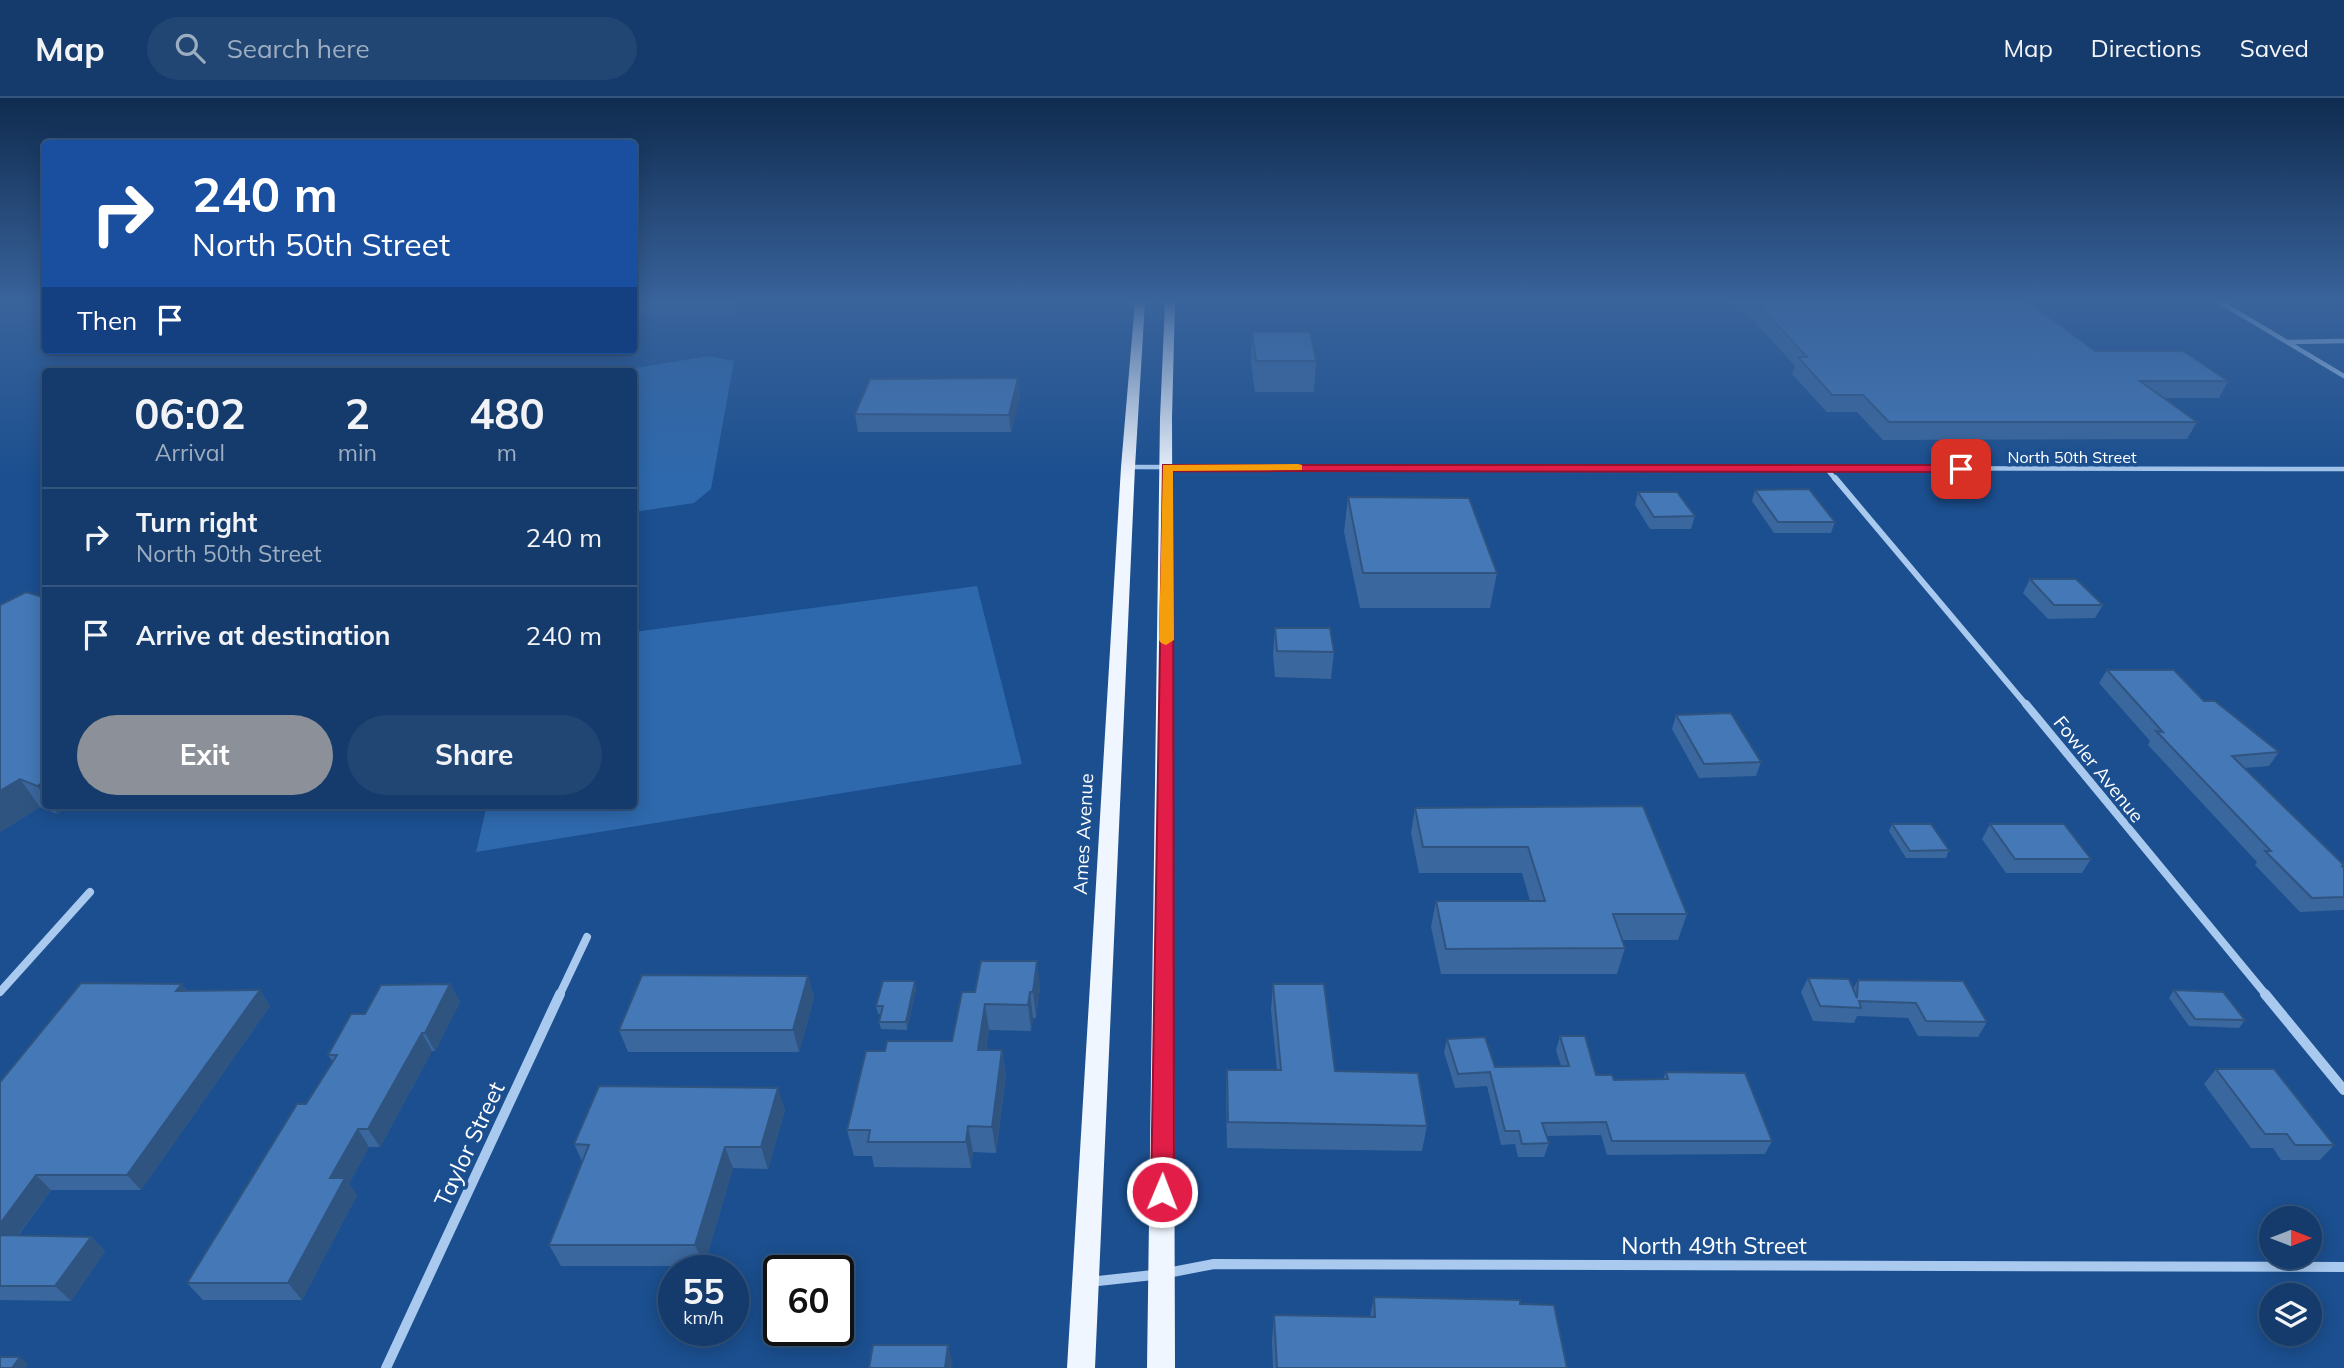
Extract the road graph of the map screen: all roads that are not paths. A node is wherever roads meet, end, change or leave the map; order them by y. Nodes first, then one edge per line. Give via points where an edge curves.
1 (1136, 361) edge
2 (1169, 361) edge
3 (2319, 361) edge
4 (2344, 376) edge
5 (1128, 467) junction
6 (1167, 467) junction
7 (1827, 469) junction
8 (2344, 469) edge
9 (90, 892) dead end
10 (587, 937) dead end
11 (0, 992) edge
12 (2344, 1090) edge
13 (2344, 1268) edge
14 (1161, 1274) junction
15 (1085, 1283) junction
16 (386, 1368) edge
17 (1081, 1368) edge
18 (1161, 1368) edge

1 - 5 main road, Ames Avenue
2 - 6 main road
3 - 4 street
5 - 6 street, North 50th Street
5 - 15 main road, Ames Avenue
6 - 7 street, North 50th Street
6 - 14 main road
7 - 8 street, North 50th Street
7 - 12 street, Fowler Avenue
9 - 11 street
10 - 16 street, Taylor Street
13 - 14 street, North 49th Street via 1214,1264
14 - 15 street, North 49th Street
14 - 18 main road
15 - 17 main road, Ames Avenue

